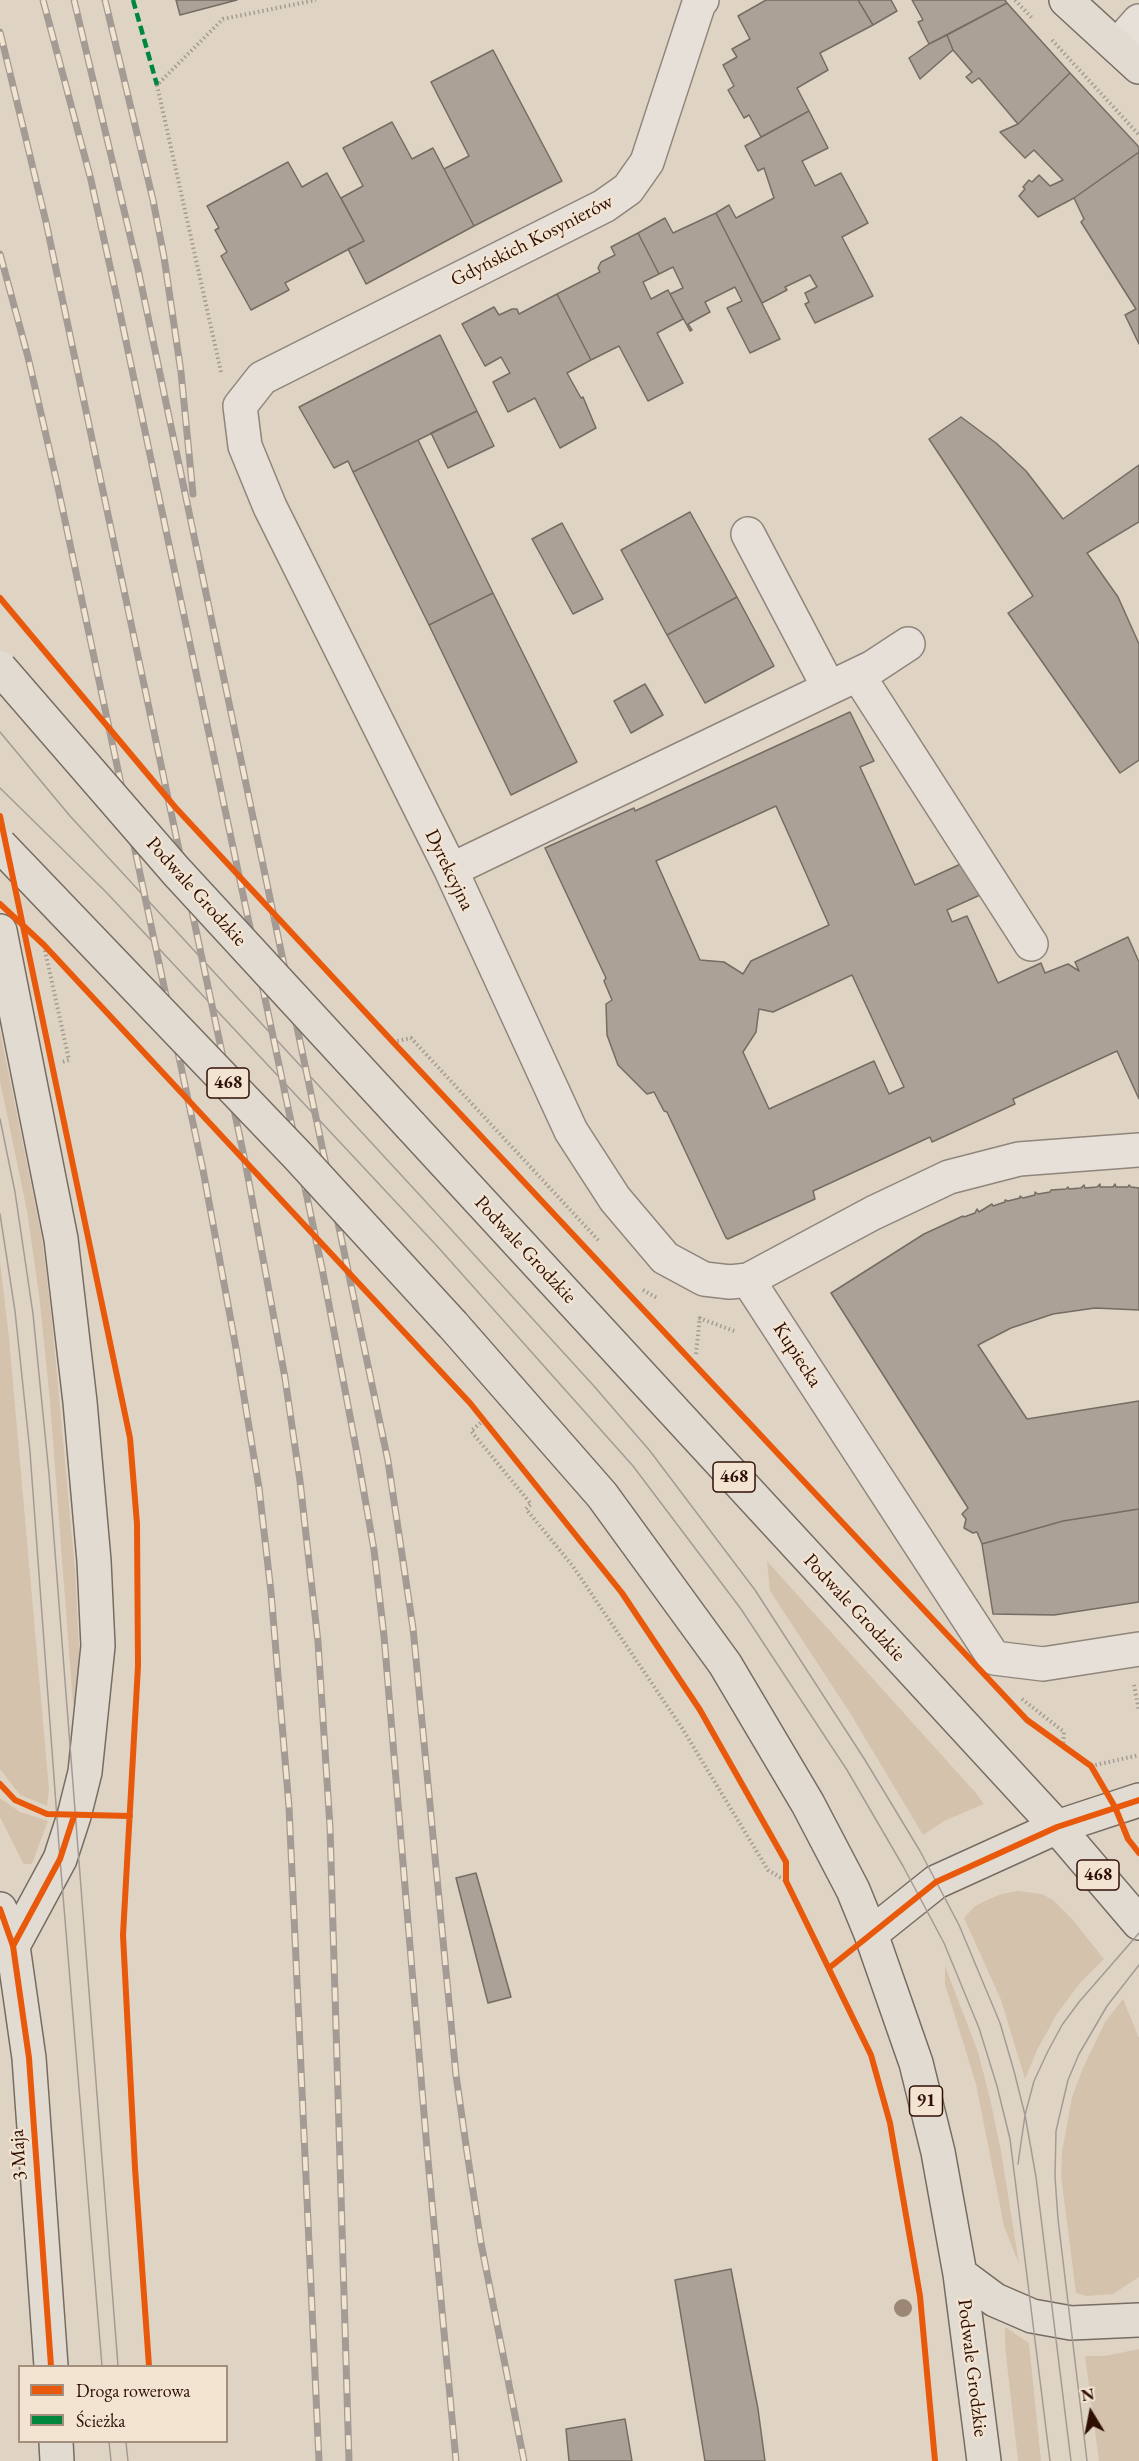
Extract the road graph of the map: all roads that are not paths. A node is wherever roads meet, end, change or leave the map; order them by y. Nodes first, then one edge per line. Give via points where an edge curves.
1 (1066, 0) edge
2 (700, 1) edge
3 (1139, 21) edge
4 (1128, 56) edge
5 (247, 396) joint
6 (748, 534) dead end
7 (908, 644) dead end
8 (0, 668) edge
9 (843, 681) junction
10 (0, 845) edge
11 (450, 870) junction
12 (0, 931) edge
13 (1031, 944) dead end
14 (1139, 1150) edge
15 (748, 1280) junction
16 (1139, 1649) edge
17 (1139, 1800) edge
18 (1057, 1827) junction
19 (0, 1909) edge
20 (1139, 1923) edge
21 (871, 1934) junction
22 (13, 1946) junction
23 (960, 2274) junction
24 (1139, 2320) edge
25 (51, 2365) edge
26 (56, 2443) edge
27 (57, 2461) edge
28 (984, 2461) edge

1 - 4 main road
2 - 5 street, Gdyńskich Kosynierów via 647,162 621,196 262,378
3 - 4 street
5 - 11 street, Dyrekcyjna via 244,446 270,507
6 - 9 street
7 - 9 street
8 - 18 main road, Podwale Grodzkie / 468, bridge via 176,871
9 - 11 street
9 - 13 street
10 - 21 main road, Podwale Grodzkie / 468, bridge via 297,1155 453,1324 602,1495 725,1664 808,1804
11 - 15 street, Dyrekcyjna via 571,1131 615,1199 665,1258 683,1270 704,1279
12 - 22 main road via 61,1239 83,1436 98,1646 86,1772 74,1816 60,1859
14 - 15 street via 1020,1159 949,1177
15 - 16 street, Kupiecka via 994,1658 1043,1664
17 - 18 main road
18 - 20 main road, Podwale Grodzkie / 468
18 - 21 main road via 936,1882
19 - 22 main road, 3 Maja
21 - 23 main road, Podwale Grodzkie / 91 via 916,2063 938,2152
22 - 25 main road, 3 Maja via 29,2058
23 - 24 main road, Podwale Grodzkie via 995,2300 1032,2316 1071,2322
23 - 28 main road, Podwale Grodzkie / 91
26 - 27 main road

